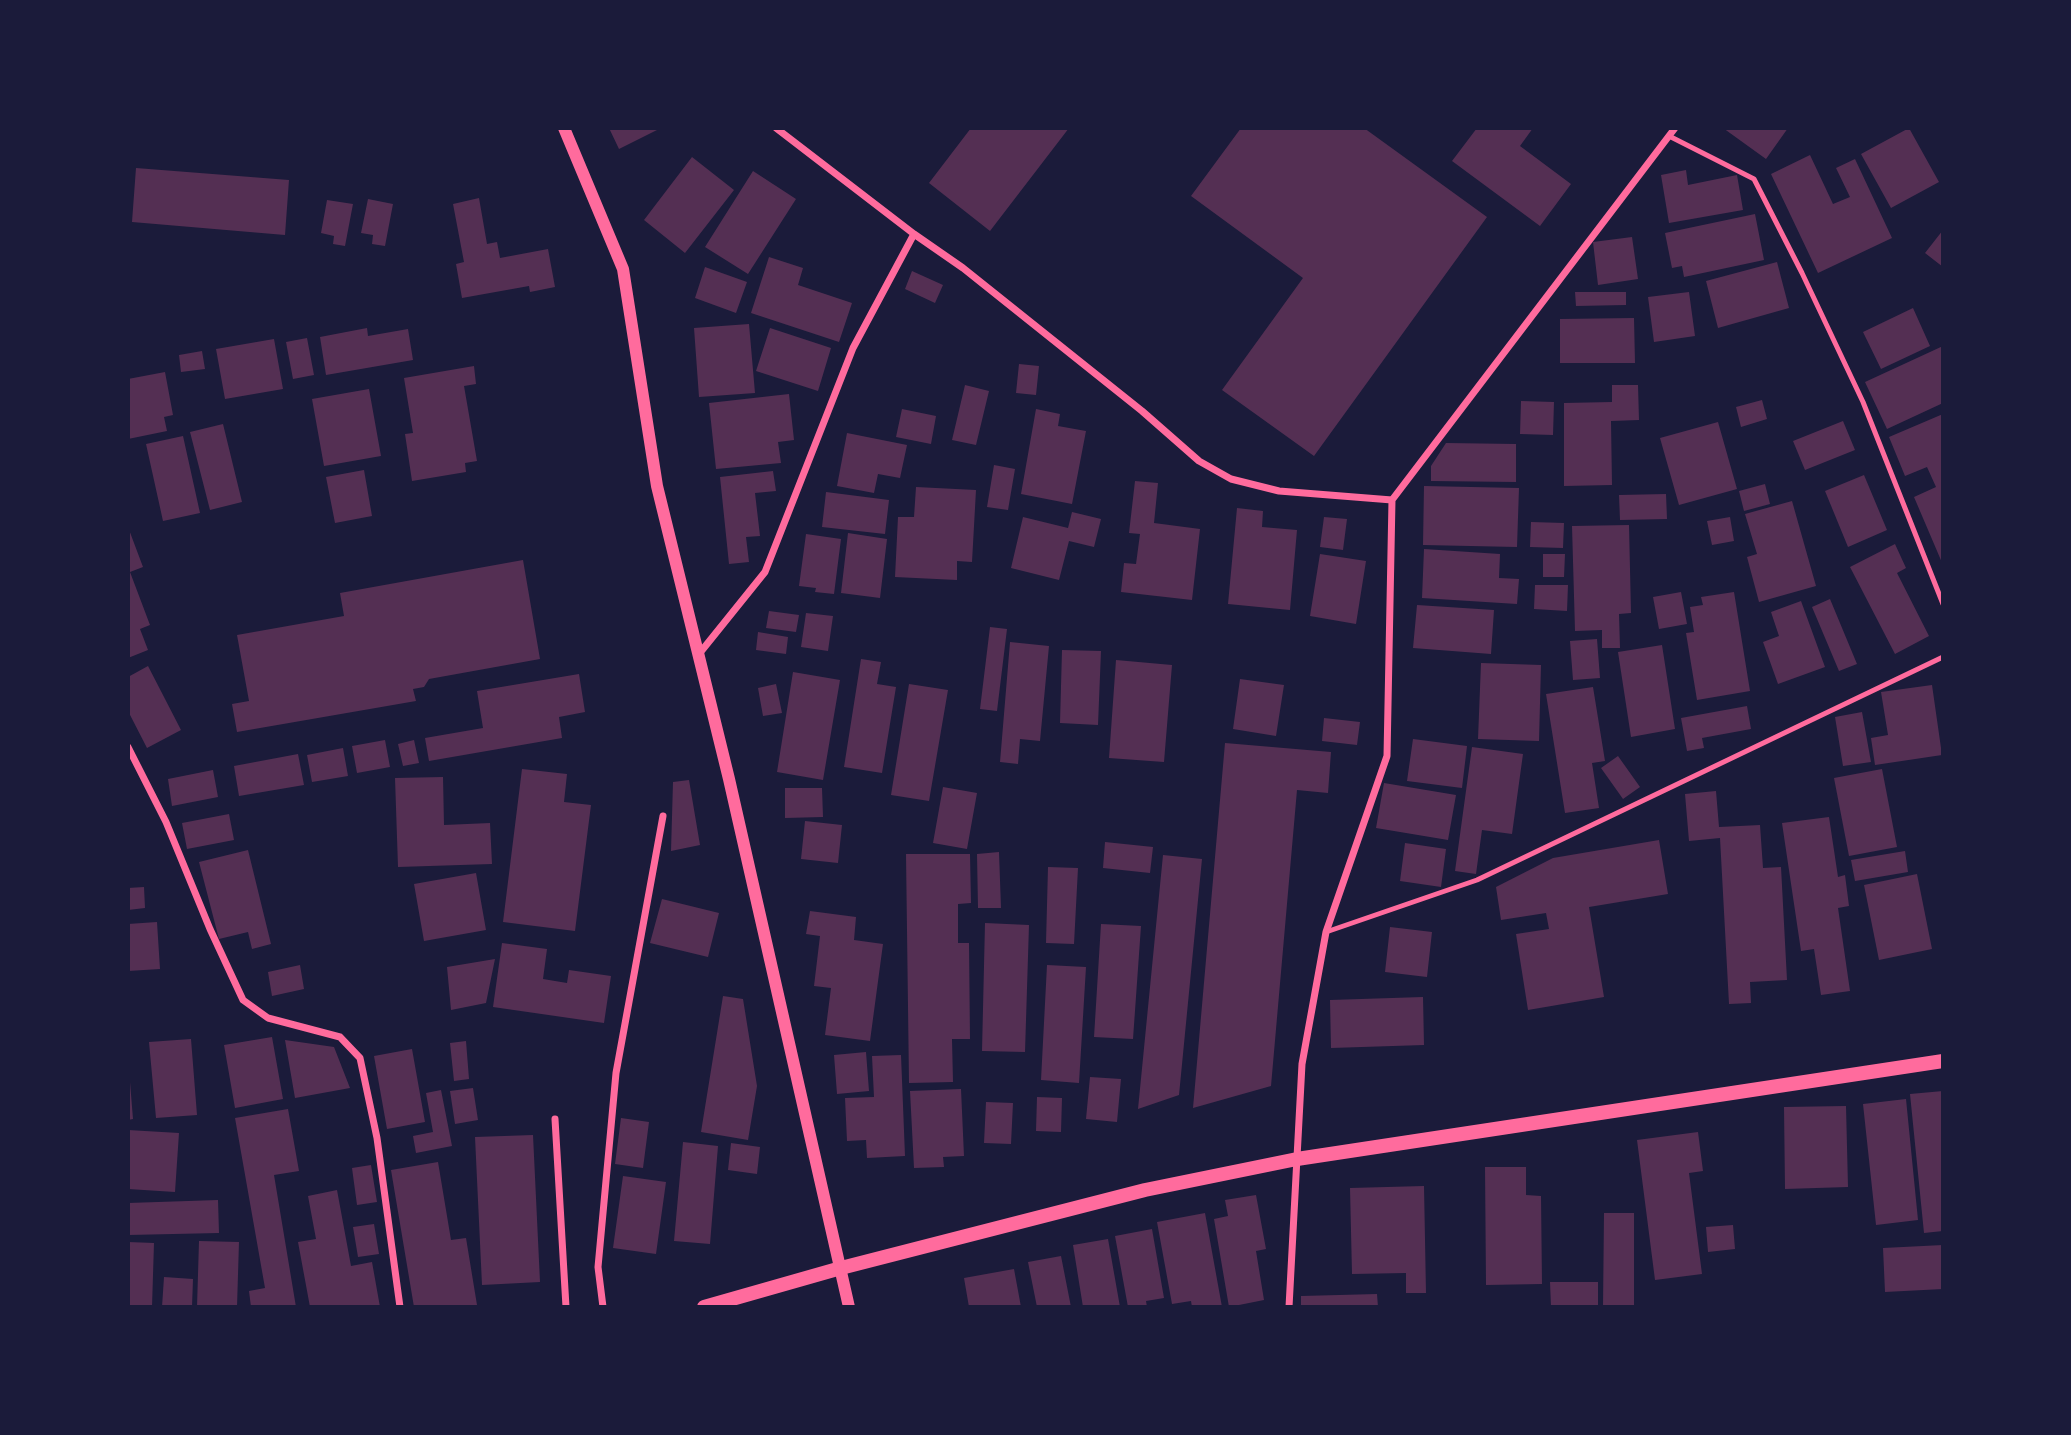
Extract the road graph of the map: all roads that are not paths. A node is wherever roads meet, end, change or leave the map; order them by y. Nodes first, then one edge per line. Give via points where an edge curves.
1 (564, 128) edge
2 (776, 128) edge
3 (1675, 128) edge
4 (1669, 136) junction
5 (914, 234) junction
6 (1392, 500) junction
7 (1943, 604) edge
8 (699, 655) junction
9 (1943, 657) edge
10 (128, 747) edge
11 (663, 816) dead end
12 (1326, 932) junction
13 (1943, 1061) edge
14 (555, 1119) dead end
15 (1297, 1159) junction
16 (841, 1268) junction
17 (400, 1307) edge
18 (566, 1307) edge
19 (603, 1307) edge
20 (705, 1307) edge
21 (849, 1307) edge
22 (1289, 1307) edge

1 - 8 street via 623,269 657,486
2 - 5 street
3 - 4 street
4 - 6 street
4 - 7 lane via 1754,179 1863,402
5 - 6 street via 1142,411 1199,461 1231,479 1279,491
5 - 8 street via 853,348 765,572
6 - 12 street via 1387,756
8 - 16 street
9 - 12 lane via 1477,880
10 - 17 street via 166,822 243,1000 268,1018 340,1037 360,1058 377,1138
11 - 19 street via 616,1073 598,1267
12 - 15 street via 1302,1064
13 - 15 main road
14 - 18 street
15 - 16 main road via 1145,1190
15 - 22 street
16 - 20 main road
16 - 21 street

